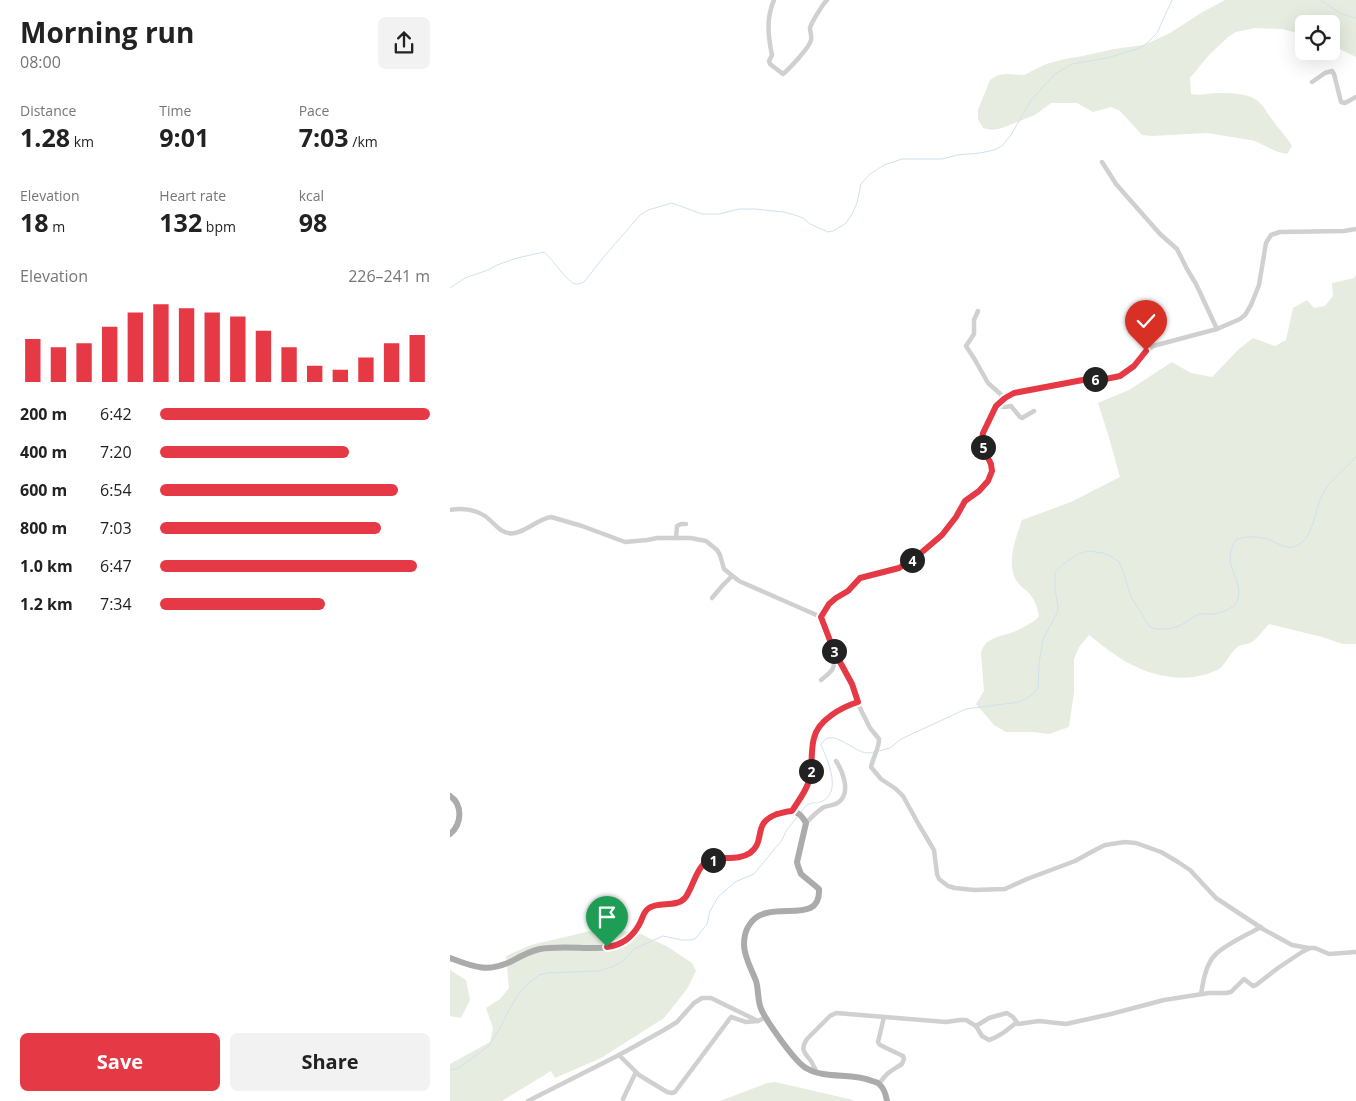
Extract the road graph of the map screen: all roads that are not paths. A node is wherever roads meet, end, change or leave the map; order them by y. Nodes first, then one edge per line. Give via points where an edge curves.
1 (774, 0) edge
2 (827, 0) edge
3 (1312, 82) dead end
4 (1356, 98) edge
5 (1102, 162) dead end
6 (1356, 229) edge
7 (978, 311) dead end
8 (1217, 329) junction
9 (1005, 398) junction
10 (996, 406) junction
11 (1034, 411) dead end
12 (450, 510) edge
13 (686, 524) dead end
14 (676, 538) junction
15 (732, 576) junction
16 (712, 598) dead end
17 (821, 617) junction
18 (834, 651) junction
19 (821, 680) dead end
20 (858, 702) junction
21 (836, 761) dead end
22 (450, 796) edge
23 (792, 811) junction
24 (806, 824) junction
25 (450, 834) edge
26 (1261, 927) junction
27 (1310, 948) junction
28 (1356, 952) edge
29 (450, 958) edge
30 (1201, 994) junction
31 (766, 1017) junction
32 (884, 1017) junction
33 (758, 1021) junction
34 (1016, 1023) junction
35 (976, 1026) junction
36 (619, 1055) junction
37 (636, 1072) junction
38 (817, 1072) junction
39 (879, 1084) junction
40 (622, 1099) dead end
41 (528, 1101) edge
42 (887, 1101) edge

1 - 2 street via 768,19 772,54 769,63 783,74 810,43 811,24
3 - 4 street via 1332,71 1341,102
5 - 8 street via 1116,184 1177,250
6 - 8 street via 1271,235 1266,243 1259,285 1251,305 1240,319
7 - 9 street via 974,334 966,346 988,383
8 - 9 street via 1153,346 1120,376 1014,393
9 - 10 street
10 - 11 street via 1011,406 1021,417
10 - 17 street via 982,439 992,471 988,481 965,501 942,535 915,558 899,568 860,578 829,604
12 - 14 street via 474,511 502,531 511,533 551,517 625,542
13 - 14 street via 677,526
14 - 15 street via 691,538 711,544 720,554 724,569
15 - 16 street
15 - 17 street
17 - 18 street
18 - 19 street via 835,665
18 - 20 street
20 - 23 street via 832,716 816,730 811,774
20 - 26 street via 879,739 871,767 903,796 934,850 939,879 948,886 974,890 1005,889 1075,862 1105,846 1136,843 1185,866 1216,898
21 - 24 street via 844,776 842,798
22 - 25 main road via 458,804 459,816
23 - 24 main road via 800,815
23 - 29 main road via 766,819 758,843 748,854 706,862 684,898 648,909 634,932 620,945 541,949 494,968
24 - 31 main road via 797,862 801,874 819,889 817,902 806,910 779,910 758,915 751,921 745,936 746,954 757,984 761,1010
26 - 27 street via 1292,945
26 - 30 street via 1214,956
27 - 28 street via 1328,954
27 - 30 street via 1254,986 1244,980 1231,992
30 - 34 street via 1066,1024
31 - 33 street
31 - 38 main road via 798,1062
32 - 35 street via 946,1022 966,1020
32 - 38 street via 836,1013 830,1016 805,1043 805,1054
32 - 39 street via 878,1042 904,1059
33 - 36 street via 715,1000 702,998 677,1022
33 - 37 street via 746,1022 731,1017 672,1094
34 - 35 street via 1007,1013
34 - 35 street via 989,1040
36 - 37 street
36 - 41 street
37 - 40 street
38 - 39 main road via 854,1075
39 - 42 main road via 886,1093

